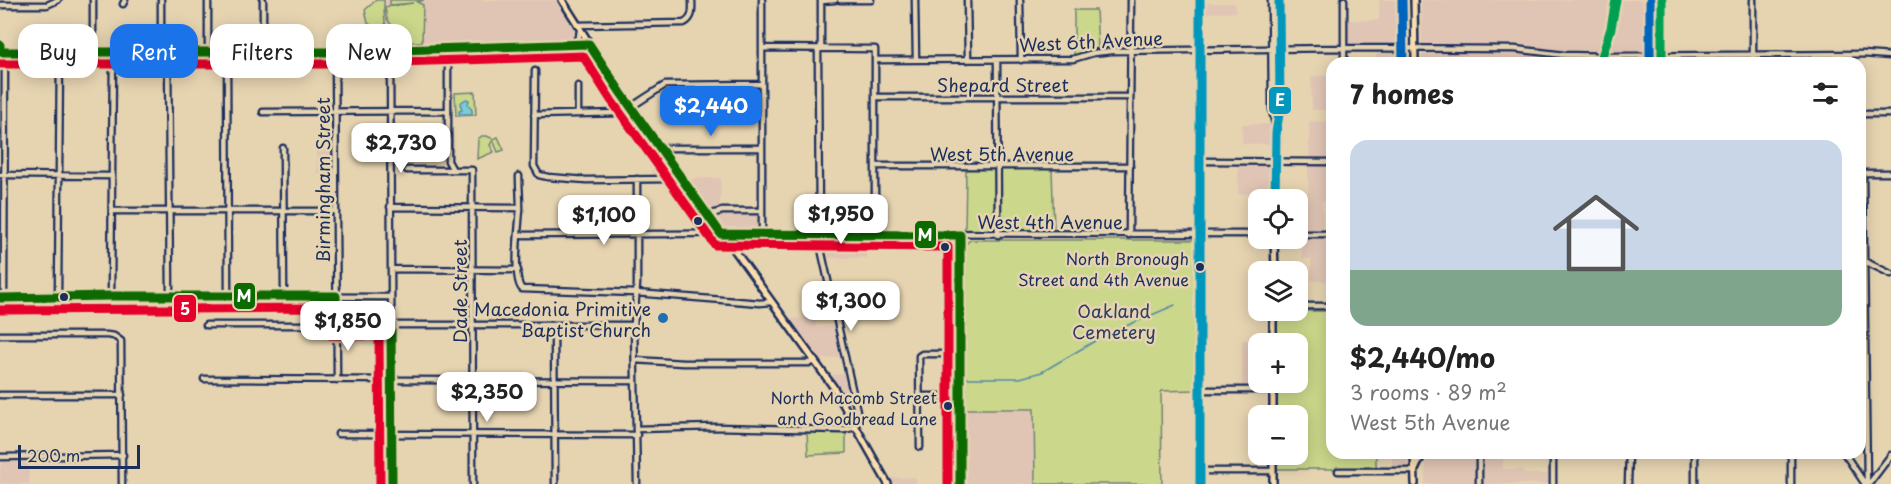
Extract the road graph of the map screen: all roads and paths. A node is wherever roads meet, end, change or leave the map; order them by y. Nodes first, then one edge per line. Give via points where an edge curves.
1 (58, 0) edge
2 (93, 0) edge
3 (161, 0) edge
4 (208, 0) edge
5 (263, 0) edge
6 (562, 0) edge
7 (692, 0) edge
8 (762, 0) edge
9 (835, 0) edge
10 (840, 0) edge
11 (871, 0) edge
12 (915, 0) edge
13 (967, 0) edge
14 (1020, 0) edge
15 (1131, 0) edge
16 (1200, 0) edge
17 (1271, 0) edge
18 (1279, 0) edge
19 (1344, 0) edge
20 (1414, 0) edge
21 (1616, 0) edge
22 (1662, 0) edge
23 (1753, 0) edge
24 (821, 1) edge
25 (0, 5) edge
26 (93, 24) edge
27 (161, 24) edge
28 (263, 24) edge
29 (578, 27) junction
30 (573, 44) junction
31 (589, 44) junction
32 (0, 45) edge
33 (762, 48) junction
34 (1344, 48) junction
35 (448, 49) junction
36 (820, 49) junction
37 (1270, 49) junction
38 (1280, 49) junction
39 (1415, 49) junction
40 (412, 50) edge
41 (1131, 50) junction
42 (1201, 50) junction
43 (2, 52) edge
44 (18, 52) edge
45 (198, 53) edge
46 (208, 53) joint
47 (1753, 55) junction
48 (1819, 55) joint
49 (1602, 56) junction
50 (1662, 56) junction
51 (1891, 56) edge
52 (1344, 57) edge
53 (1415, 57) edge
54 (875, 60) junction
55 (916, 60) junction
56 (968, 60) junction
57 (997, 60) junction
58 (1021, 60) junction
59 (535, 71) dead end
60 (60, 78) edge
61 (113, 78) edge
62 (168, 78) edge
63 (227, 78) edge
64 (335, 78) edge
65 (390, 78) edge
66 (762, 84) junction
67 (578, 86) dead end
68 (875, 97) junction
69 (997, 97) junction
70 (1130, 97) junction
71 (632, 109) junction
72 (448, 111) junction
73 (263, 112) dead end
74 (335, 112) junction
75 (390, 112) junction
76 (579, 114) junction
77 (1866, 114) edge
78 (1891, 114) edge
79 (534, 115) junction
80 (1276, 133) junction
81 (283, 148) dead end
82 (660, 148) junction
83 (762, 148) junction
84 (1200, 162) junction
85 (1275, 162) junction
86 (1326, 162) edge
87 (875, 166) junction
88 (998, 166) junction
89 (1130, 166) junction
90 (407, 170) dead end
91 (453, 170) junction
92 (1866, 173) edge
93 (1891, 173) edge
94 (2, 175) edge
95 (59, 176) junction
96 (112, 176) junction
97 (519, 176) dead end
98 (680, 176) junction
99 (637, 179) junction
100 (1275, 189) edge
101 (472, 206) junction
102 (390, 207) junction
103 (520, 208) junction
104 (169, 210) junction
105 (112, 211) junction
106 (227, 211) junction
107 (283, 211) junction
108 (336, 211) junction
109 (762, 211) junction
110 (708, 214) junction
111 (818, 233) junction
112 (875, 233) junction
113 (636, 234) junction
114 (721, 234) junction
115 (762, 234) junction
116 (1200, 234) junction
117 (1248, 234) edge
118 (1308, 234) edge
119 (1326, 234) edge
120 (518, 235) junction
121 (960, 235) junction
122 (998, 235) junction
123 (1129, 235) junction
124 (1866, 262) edge
125 (391, 269) junction
126 (472, 270) junction
127 (518, 270) junction
128 (1891, 274) edge
129 (636, 293) junction
130 (228, 295) junction
131 (111, 296) junction
132 (170, 296) junction
133 (284, 296) junction
134 (336, 296) junction
135 (58, 297) junction
136 (390, 297) junction
137 (2, 298) edge
138 (771, 302) junction
139 (1308, 306) edge
140 (1326, 306) edge
141 (336, 324) junction
142 (391, 324) junction
143 (472, 324) junction
144 (206, 325) dead end
145 (554, 325) junction
146 (634, 325) junction
147 (0, 335) edge
148 (960, 354) junction
149 (635, 360) junction
150 (814, 361) junction
151 (204, 379) dead end
152 (337, 380) junction
153 (391, 380) junction
154 (473, 380) junction
155 (554, 380) junction
156 (635, 381) junction
157 (1200, 390) junction
158 (1248, 390) edge
159 (0, 394) edge
160 (122, 395) junction
161 (920, 396) junction
162 (960, 396) junction
163 (856, 427) junction
164 (636, 429) junction
165 (338, 434) dead end
166 (392, 434) junction
167 (473, 435) junction
168 (555, 435) junction
169 (637, 435) junction
170 (920, 447) dead end
171 (1866, 453) edge
172 (123, 455) junction
173 (1891, 455) edge
174 (0, 457) edge
175 (1415, 459) edge
176 (1420, 459) edge
177 (1479, 459) edge
178 (1553, 459) edge
179 (1629, 459) edge
180 (1695, 459) edge
181 (1791, 459) edge
182 (1848, 459) edge
183 (1273, 465) edge
184 (1200, 471) junction
185 (1273, 471) junction
186 (1338, 471) dead end
187 (1414, 471) junction
188 (122, 484) edge
189 (392, 484) edge
190 (473, 484) edge
191 (555, 484) edge
192 (637, 484) edge
193 (888, 484) edge
194 (960, 484) edge
195 (1200, 484) edge
196 (1273, 484) edge
197 (1415, 484) edge
198 (1479, 484) edge
199 (1553, 484) edge
200 (1628, 484) edge
201 (1695, 484) edge
202 (1791, 484) edge
203 (1867, 484) edge

1 - 25 street via 47,5
2 - 26 street
3 - 27 street
4 - 46 street
5 - 28 street
6 - 29 main road
7 - 29 street via 692,15 680,24
8 - 33 street
9 - 24 street
10 - 11 street
12 - 55 street
13 - 56 street
14 - 58 street
15 - 41 street
16 - 42 main road
17 - 37 street
18 - 38 main road
19 - 34 street
20 - 39 main road
21 - 49 main road
22 - 50 street
23 - 47 street
24 - 36 street
29 - 30 street via 579,36
29 - 31 main road
30 - 31 street
30 - 35 street
31 - 71 main road
32 - 43 street
33 - 36 street
33 - 66 street
34 - 38 street, West 6th Avenue
34 - 39 street, West 6th Avenue
34 - 52 street
35 - 40 street
35 - 72 street
36 - 54 street via 875,49
36 - 111 street
37 - 38 street, West 6th Avenue
37 - 42 street, West 6th Avenue
37 - 80 street
38 - 80 main road
39 - 49 street, West 6th Avenue via 1525,50 1554,56
39 - 53 main road
41 - 42 street, West 6th Avenue
41 - 58 street, West 6th Avenue via 1073,59
41 - 70 street
42 - 84 main road
43 - 44 street
43 - 94 street
45 - 46 street
47 - 48 street, West 6th Avenue
47 - 50 street, West 6th Avenue
48 - 51 street, West 6th Avenue
49 - 50 street, West 6th Avenue
54 - 55 street, West 6th Avenue
54 - 68 street
55 - 56 street, West 6th Avenue
56 - 57 street, West 6th Avenue
57 - 58 street, West 6th Avenue
57 - 69 street
59 - 79 street
60 - 95 street
61 - 96 street
62 - 104 street
63 - 106 street
64 - 74 street, Birmingham Street
65 - 75 street
66 - 71 street via 665,85
66 - 83 street
67 - 76 street
68 - 69 street, Shepard Street
68 - 87 street
69 - 70 street, Shepard Street
69 - 88 street
70 - 89 street
71 - 76 street
71 - 82 main road
72 - 75 street
72 - 91 street via 448,161
73 - 74 street
74 - 75 street
74 - 108 street, Birmingham Street
75 - 102 street
76 - 79 street
77 - 78 street
79 - 99 street via 534,166 539,175
80 - 85 main road
81 - 107 street
82 - 83 street
82 - 98 main road
83 - 109 street
84 - 85 street
84 - 116 main road
85 - 86 street
85 - 100 main road
87 - 88 street, West 5th Avenue
87 - 112 street
88 - 89 street, West 5th Avenue
88 - 122 street
89 - 123 street
90 - 91 street
91 - 101 street, Dade Street via 472,170
92 - 93 street
94 - 95 street
94 - 137 street
95 - 96 street
95 - 135 street
96 - 105 street
97 - 103 street
98 - 99 street
98 - 110 main road
99 - 113 street
101 - 102 street
101 - 103 street
101 - 126 street, Dade Street
102 - 125 street
103 - 120 street
104 - 105 street
104 - 106 street
104 - 132 street
105 - 131 street
106 - 107 street
106 - 130 street
107 - 108 street
107 - 133 street
108 - 134 street, Birmingham Street
109 - 110 street
109 - 115 street
110 - 114 main road
111 - 112 street, West 4th Avenue
111 - 115 street, West 4th Avenue
111 - 163 street via 856,411
112 - 121 street, West 4th Avenue
113 - 114 street, West 4th Avenue
113 - 120 street, West 4th Avenue
113 - 129 street
114 - 115 street, West 4th Avenue
114 - 138 main road
116 - 117 street, West 4th Avenue
116 - 123 street, West 4th Avenue
116 - 157 main road
118 - 119 street
120 - 127 street
121 - 122 street, West 4th Avenue
121 - 148 street
122 - 123 street, West 4th Avenue
124 - 128 street
125 - 126 street
125 - 136 street
126 - 127 street
126 - 143 street, Dade Street
127 - 129 street via 520,288 527,290
129 - 138 street
129 - 146 street
130 - 132 street
130 - 133 street
131 - 132 street
131 - 135 street
133 - 134 street
134 - 136 street
134 - 141 street, Birmingham Street
135 - 137 street
136 - 142 street
138 - 150 main road
139 - 140 street
141 - 142 street
141 - 144 street
141 - 152 street, Birmingham Street
142 - 143 street
142 - 153 street
143 - 145 street
143 - 154 street, Dade Street
145 - 146 street
145 - 155 street
146 - 149 street
147 - 160 street via 107,335 119,339 123,345
148 - 161 street via 920,355
148 - 162 street
149 - 150 street
149 - 156 street
150 - 163 main road
151 - 152 street
152 - 153 street
153 - 154 street
153 - 166 street
154 - 155 street
154 - 167 street, Dade Street
155 - 156 street
155 - 168 street
156 - 164 street
157 - 158 street
157 - 184 main road
159 - 160 street
160 - 172 street
161 - 162 street
161 - 170 street
162 - 194 street
163 - 164 street
163 - 193 main road
164 - 169 street
165 - 166 street
166 - 167 street
166 - 189 street
167 - 168 street
167 - 190 street, Dade Street
168 - 169 street
168 - 191 street
169 - 192 street
171 - 203 street
172 - 174 street
172 - 188 street
173 - 203 street
175 - 187 main road
176 - 187 main road
177 - 198 street
178 - 199 street
179 - 200 street
180 - 201 street
181 - 202 street
182 - 203 street
183 - 185 main road
184 - 185 street
184 - 195 main road
185 - 196 main road
186 - 187 street
187 - 197 main road

